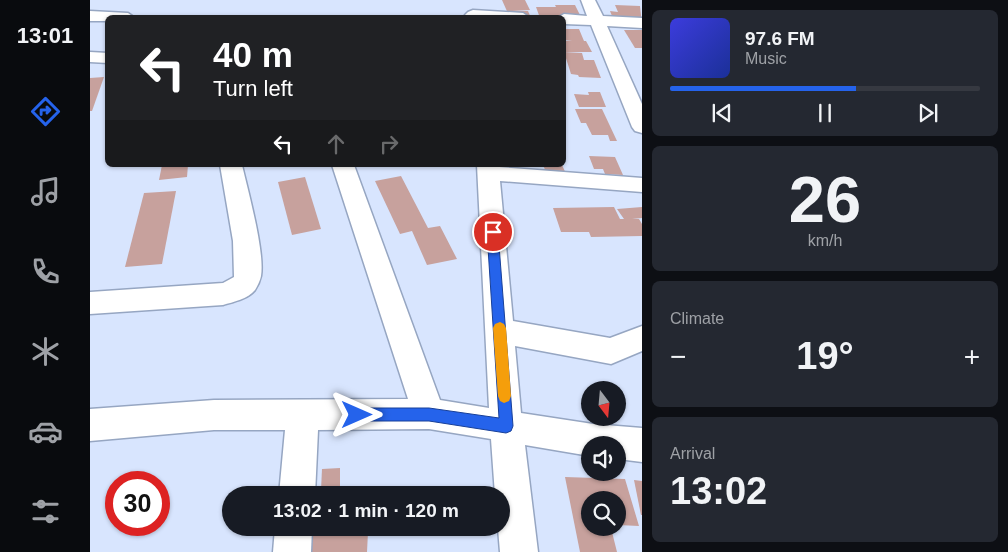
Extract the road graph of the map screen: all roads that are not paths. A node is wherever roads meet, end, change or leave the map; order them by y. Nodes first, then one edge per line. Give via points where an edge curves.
1 (588, 0) edge
2 (473, 11) edge
3 (502, 15) edge
4 (90, 16) edge
5 (105, 17) edge
6 (566, 19) edge
7 (597, 21) junction
8 (642, 23) edge
9 (90, 57) edge
10 (105, 58) edge
11 (642, 127) edge
12 (231, 167) edge
13 (344, 167) edge
14 (488, 169) edge
15 (642, 185) edge
16 (90, 303) edge
17 (500, 331) junction
18 (642, 338) edge
19 (429, 414) junction
20 (303, 415) junction
21 (90, 425) edge
22 (506, 426) junction
23 (642, 445) edge
24 (298, 486) edge
25 (293, 536) edge
26 (292, 552) edge
27 (519, 552) edge

1 - 7 street
2 - 3 street
4 - 5 street
6 - 7 street
7 - 8 street
7 - 11 street
9 - 10 street
12 - 16 street via 248,260 248,278 240,289 223,294
13 - 19 street
14 - 15 street
14 - 17 street
17 - 18 street via 611,351
17 - 22 street
19 - 20 street
19 - 22 street
20 - 21 street via 214,415
20 - 24 street
22 - 23 street
22 - 27 street
25 - 26 street

